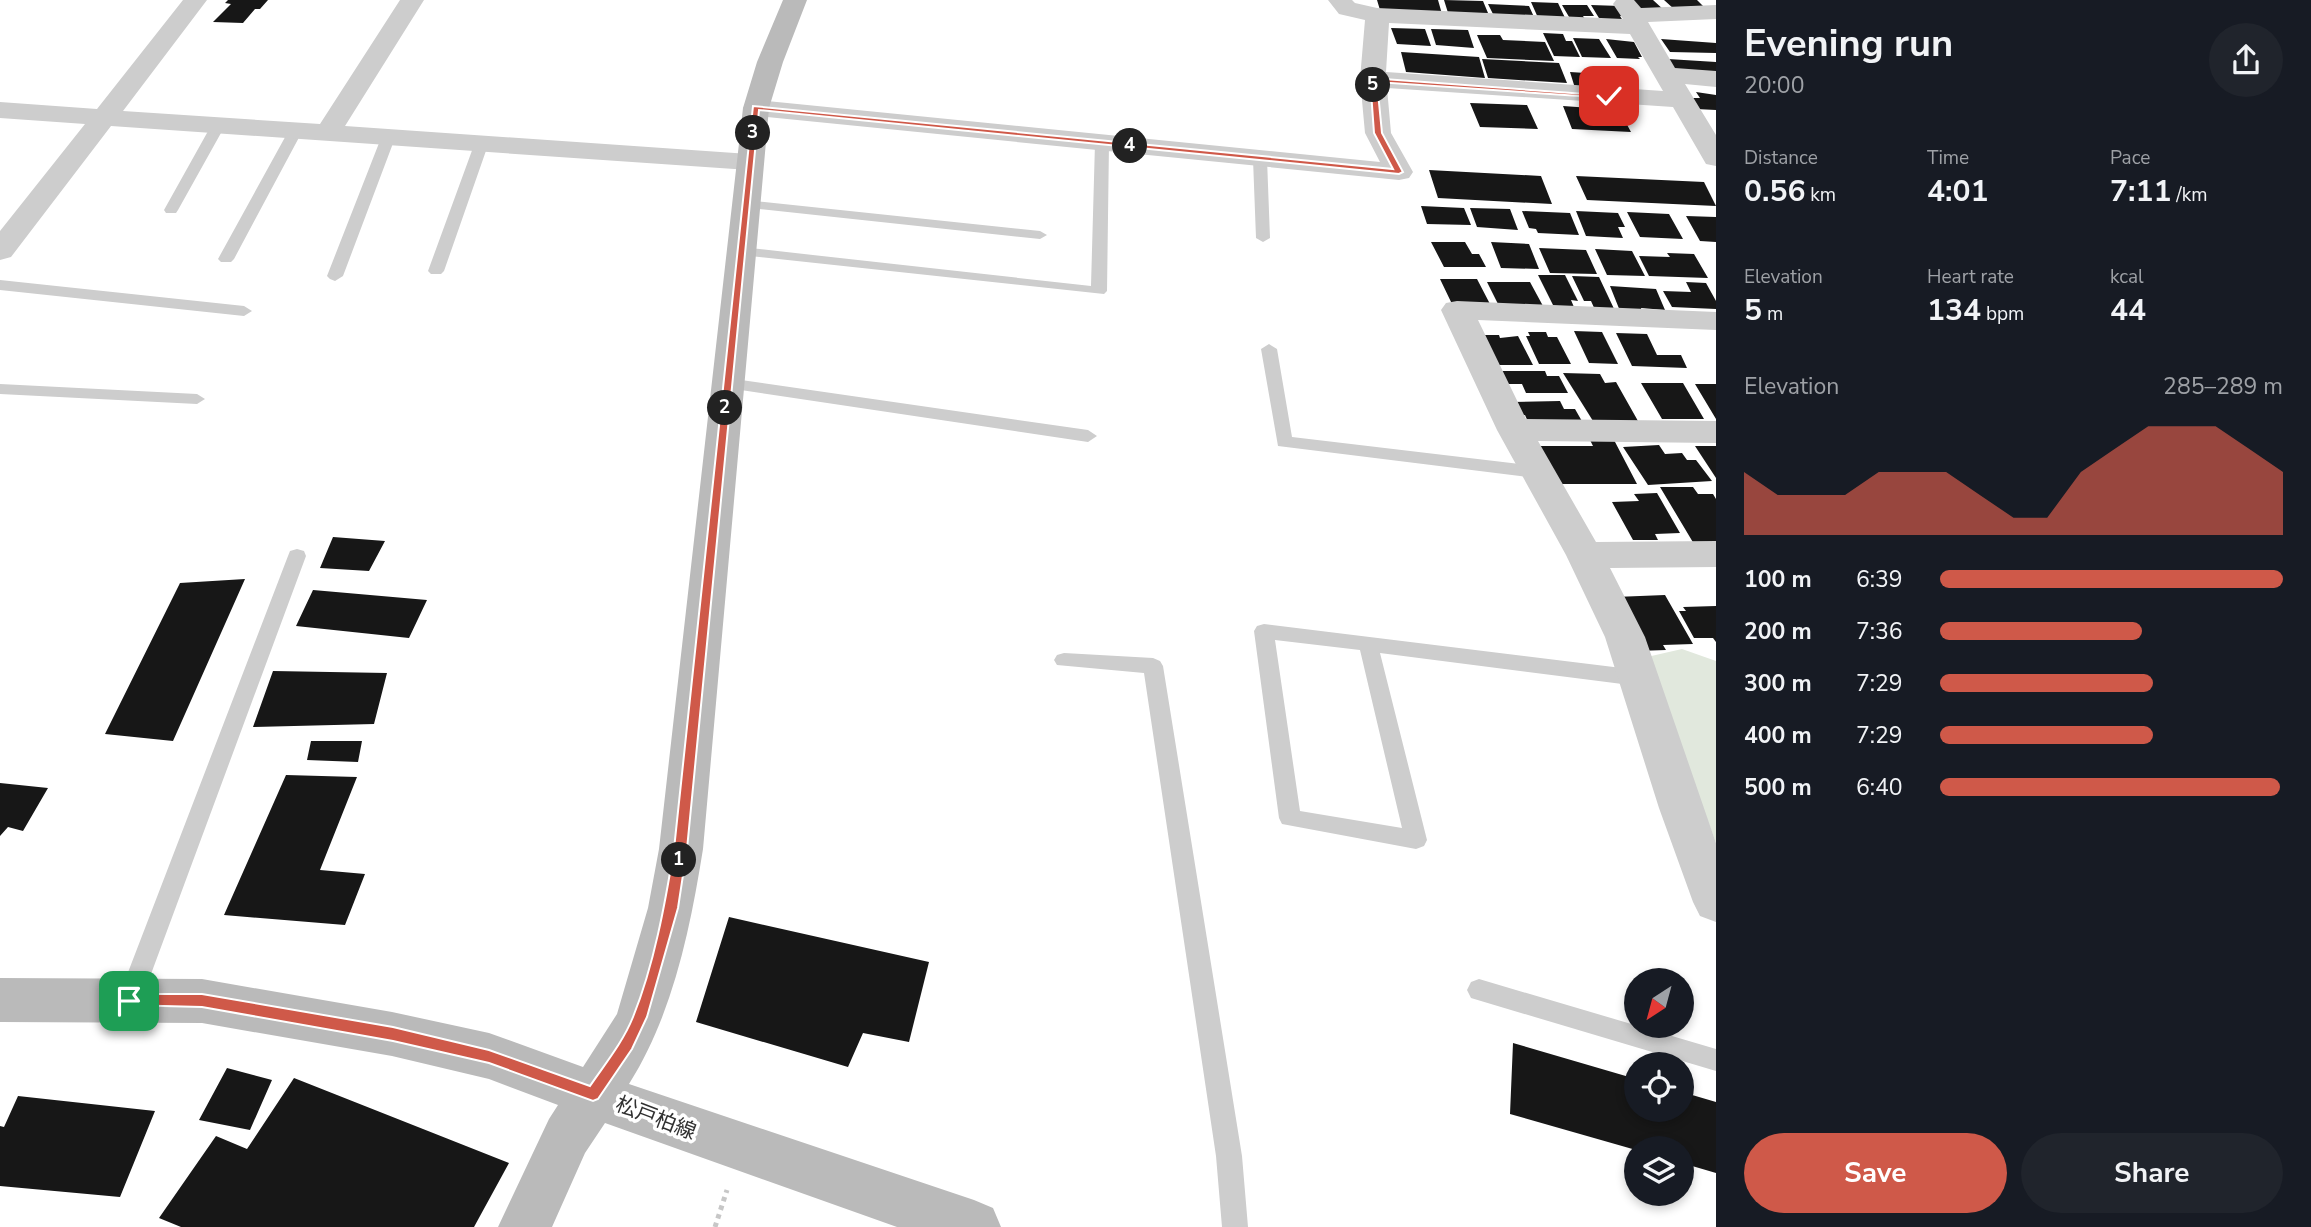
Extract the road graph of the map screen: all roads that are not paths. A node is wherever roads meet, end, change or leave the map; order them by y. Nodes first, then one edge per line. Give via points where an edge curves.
1 (195, 0) edge
2 (412, 0) edge
3 (795, 0) edge
4 (1340, 0) edge
5 (1716, 12) edge
6 (1631, 14) edge
7 (1377, 15) junction
8 (1667, 75) junction
9 (1373, 79) junction
10 (1716, 79) edge
11 (1682, 100) junction
12 (756, 108) junction
13 (0, 110) edge
14 (104, 116) junction
15 (219, 124) junction
16 (296, 130) junction
17 (328, 132) junction
18 (388, 138) junction
19 (1102, 143) junction
20 (481, 145) junction
21 (1715, 154) edge
22 (1260, 159) junction
23 (749, 162) junction
24 (745, 204) junction
25 (171, 210) dead end
26 (1040, 235) dead end
27 (1263, 238) dead end
28 (0, 251) edge
29 (741, 251) junction
30 (226, 259) dead end
31 (436, 271) dead end
32 (335, 276) dead end
33 (0, 285) edge
34 (244, 311) dead end
35 (1716, 321) edge
36 (1269, 349) dead end
37 (727, 383) junction
38 (0, 389) edge
39 (197, 399) dead end
40 (1514, 430) junction
41 (1716, 432) edge
42 (1088, 436) dead end
43 (1537, 472) junction
44 (1716, 554) edge
45 (1585, 555) junction
46 (297, 556) dead end
47 (1368, 643) junction
48 (1064, 660) dead end
49 (1638, 678) junction
50 (1716, 902) edge
51 (1479, 990) dead end
52 (0, 1000) edge
53 (129, 1001) junction
54 (1716, 1060) edge
55 (593, 1094) junction
56 (525, 1227) edge
57 (974, 1227) edge
58 (1236, 1227) edge

1 - 14 street
2 - 17 street
3 - 12 street
4 - 7 street via 1347,9
5 - 6 street
6 - 7 street
6 - 8 street
7 - 9 street
8 - 10 street
8 - 11 street
9 - 11 street
9 - 22 street via 1378,133 1399,172
11 - 21 street
12 - 19 street
12 - 23 street
13 - 14 street
14 - 15 street
14 - 28 street
15 - 16 street
15 - 25 lane
16 - 17 street
16 - 30 lane
17 - 18 street
18 - 20 street
18 - 32 lane
19 - 22 street
19 - 29 lane via 1099,291
20 - 23 street
20 - 31 lane
22 - 27 lane
23 - 24 street
24 - 26 lane
24 - 29 street
29 - 37 street
33 - 34 lane
35 - 40 street via 1457,310
36 - 43 lane via 1284,442
37 - 42 lane
37 - 55 street via 681,849 671,908 640,1017
38 - 39 lane
40 - 41 street
40 - 43 street
43 - 45 street
44 - 45 street
45 - 49 street via 1625,637
46 - 53 lane
47 - 47 lane via 1387,722 1416,840 1290,818 1264,631
47 - 49 lane
48 - 58 lane via 1153,666
49 - 50 street
51 - 54 lane
52 - 53 street, 松戸柏線
53 - 55 street, 松戸柏線 via 202,1001 393,1034 489,1056
55 - 56 street via 567,1136
55 - 57 street, 松戸柏線

